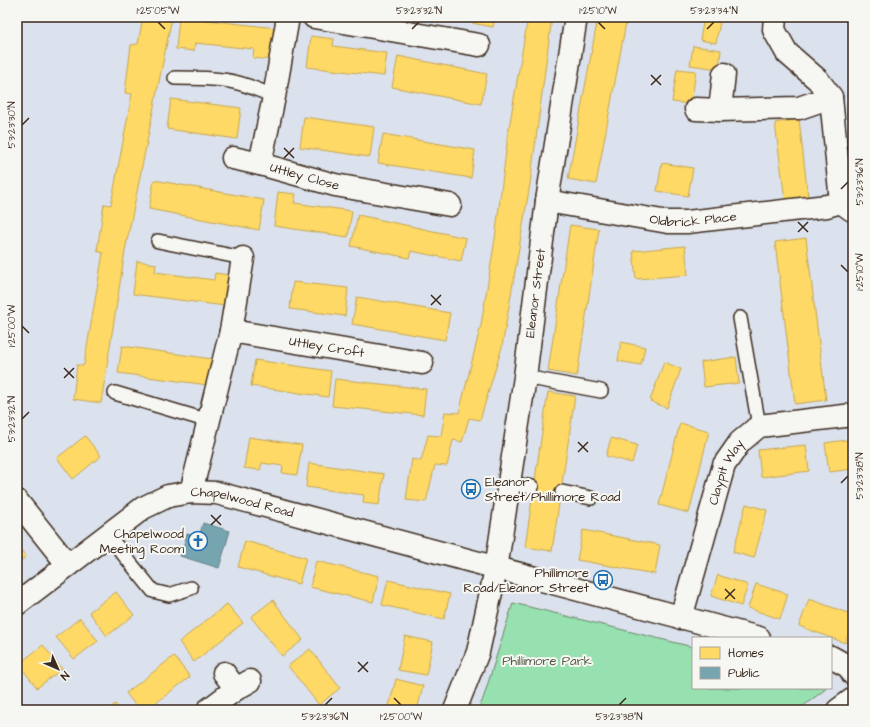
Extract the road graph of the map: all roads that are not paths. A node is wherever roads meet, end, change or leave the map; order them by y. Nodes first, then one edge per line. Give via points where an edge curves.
1 (288, 17) edge
2 (314, 17) edge
3 (576, 17) edge
4 (775, 17) edge
5 (479, 45) dead end
6 (724, 74) dead end
7 (175, 78) dead end
8 (274, 97) junction
9 (831, 97) junction
10 (696, 108) dead end
11 (720, 110) junction
12 (233, 158) dead end
13 (260, 164) junction
14 (547, 201) junction
15 (450, 205) dead end
16 (847, 207) edge
17 (158, 241) dead end
18 (243, 258) joint
19 (740, 318) dead end
20 (231, 331) junction
21 (422, 363) dead end
22 (525, 377) junction
23 (601, 391) dead end
24 (115, 393) dead end
25 (853, 415) edge
26 (208, 421) junction
27 (759, 426) junction
28 (509, 483) junction
29 (532, 487) dead end
30 (191, 492) junction
31 (562, 492) dead end
32 (591, 498) dead end
33 (17, 501) edge
34 (107, 534) junction
35 (68, 565) junction
36 (496, 569) junction
37 (191, 588) dead end
38 (17, 604) edge
39 (681, 618) junction
40 (755, 637) edge
41 (237, 681) dead end
42 (853, 699) edge
43 (208, 710) edge
44 (454, 710) edge
45 (838, 710) edge

1 - 8 street, Uttley Close
2 - 5 street
3 - 14 street, Eleanor Street
4 - 9 street via 774,30 787,53 818,80
6 - 11 street
7 - 8 lane via 232,80 251,85
8 - 13 street, Uttley Close
9 - 11 street via 799,108
9 - 16 street
10 - 11 street
12 - 13 street
13 - 15 street, Uttley Close via 335,185
14 - 16 street, Oldbrick Place via 668,222 820,207
14 - 22 street, Eleanor Street
17 - 18 lane
18 - 20 street
19 - 27 lane
20 - 21 street, Uttley Croft
20 - 26 street
22 - 23 lane
22 - 28 street, Eleanor Street
24 - 26 lane
25 - 27 street
26 - 30 street
27 - 39 street, Claypit Way via 740,442 724,465
28 - 29 lane
28 - 36 street, Eleanor Street
30 - 34 street, Chapelwood Road via 168,496 143,508
30 - 36 street, Chapelwood Road via 217,493
31 - 32 lane
33 - 35 street
34 - 35 street, Chapelwood Road
34 - 37 lane via 153,591 169,595
35 - 38 street, Chapelwood Road
36 - 39 street, Chapelwood Road
36 - 44 street, Eleanor Street via 478,652
39 - 40 street, Chapelwood Road
41 - 43 street
42 - 45 street

